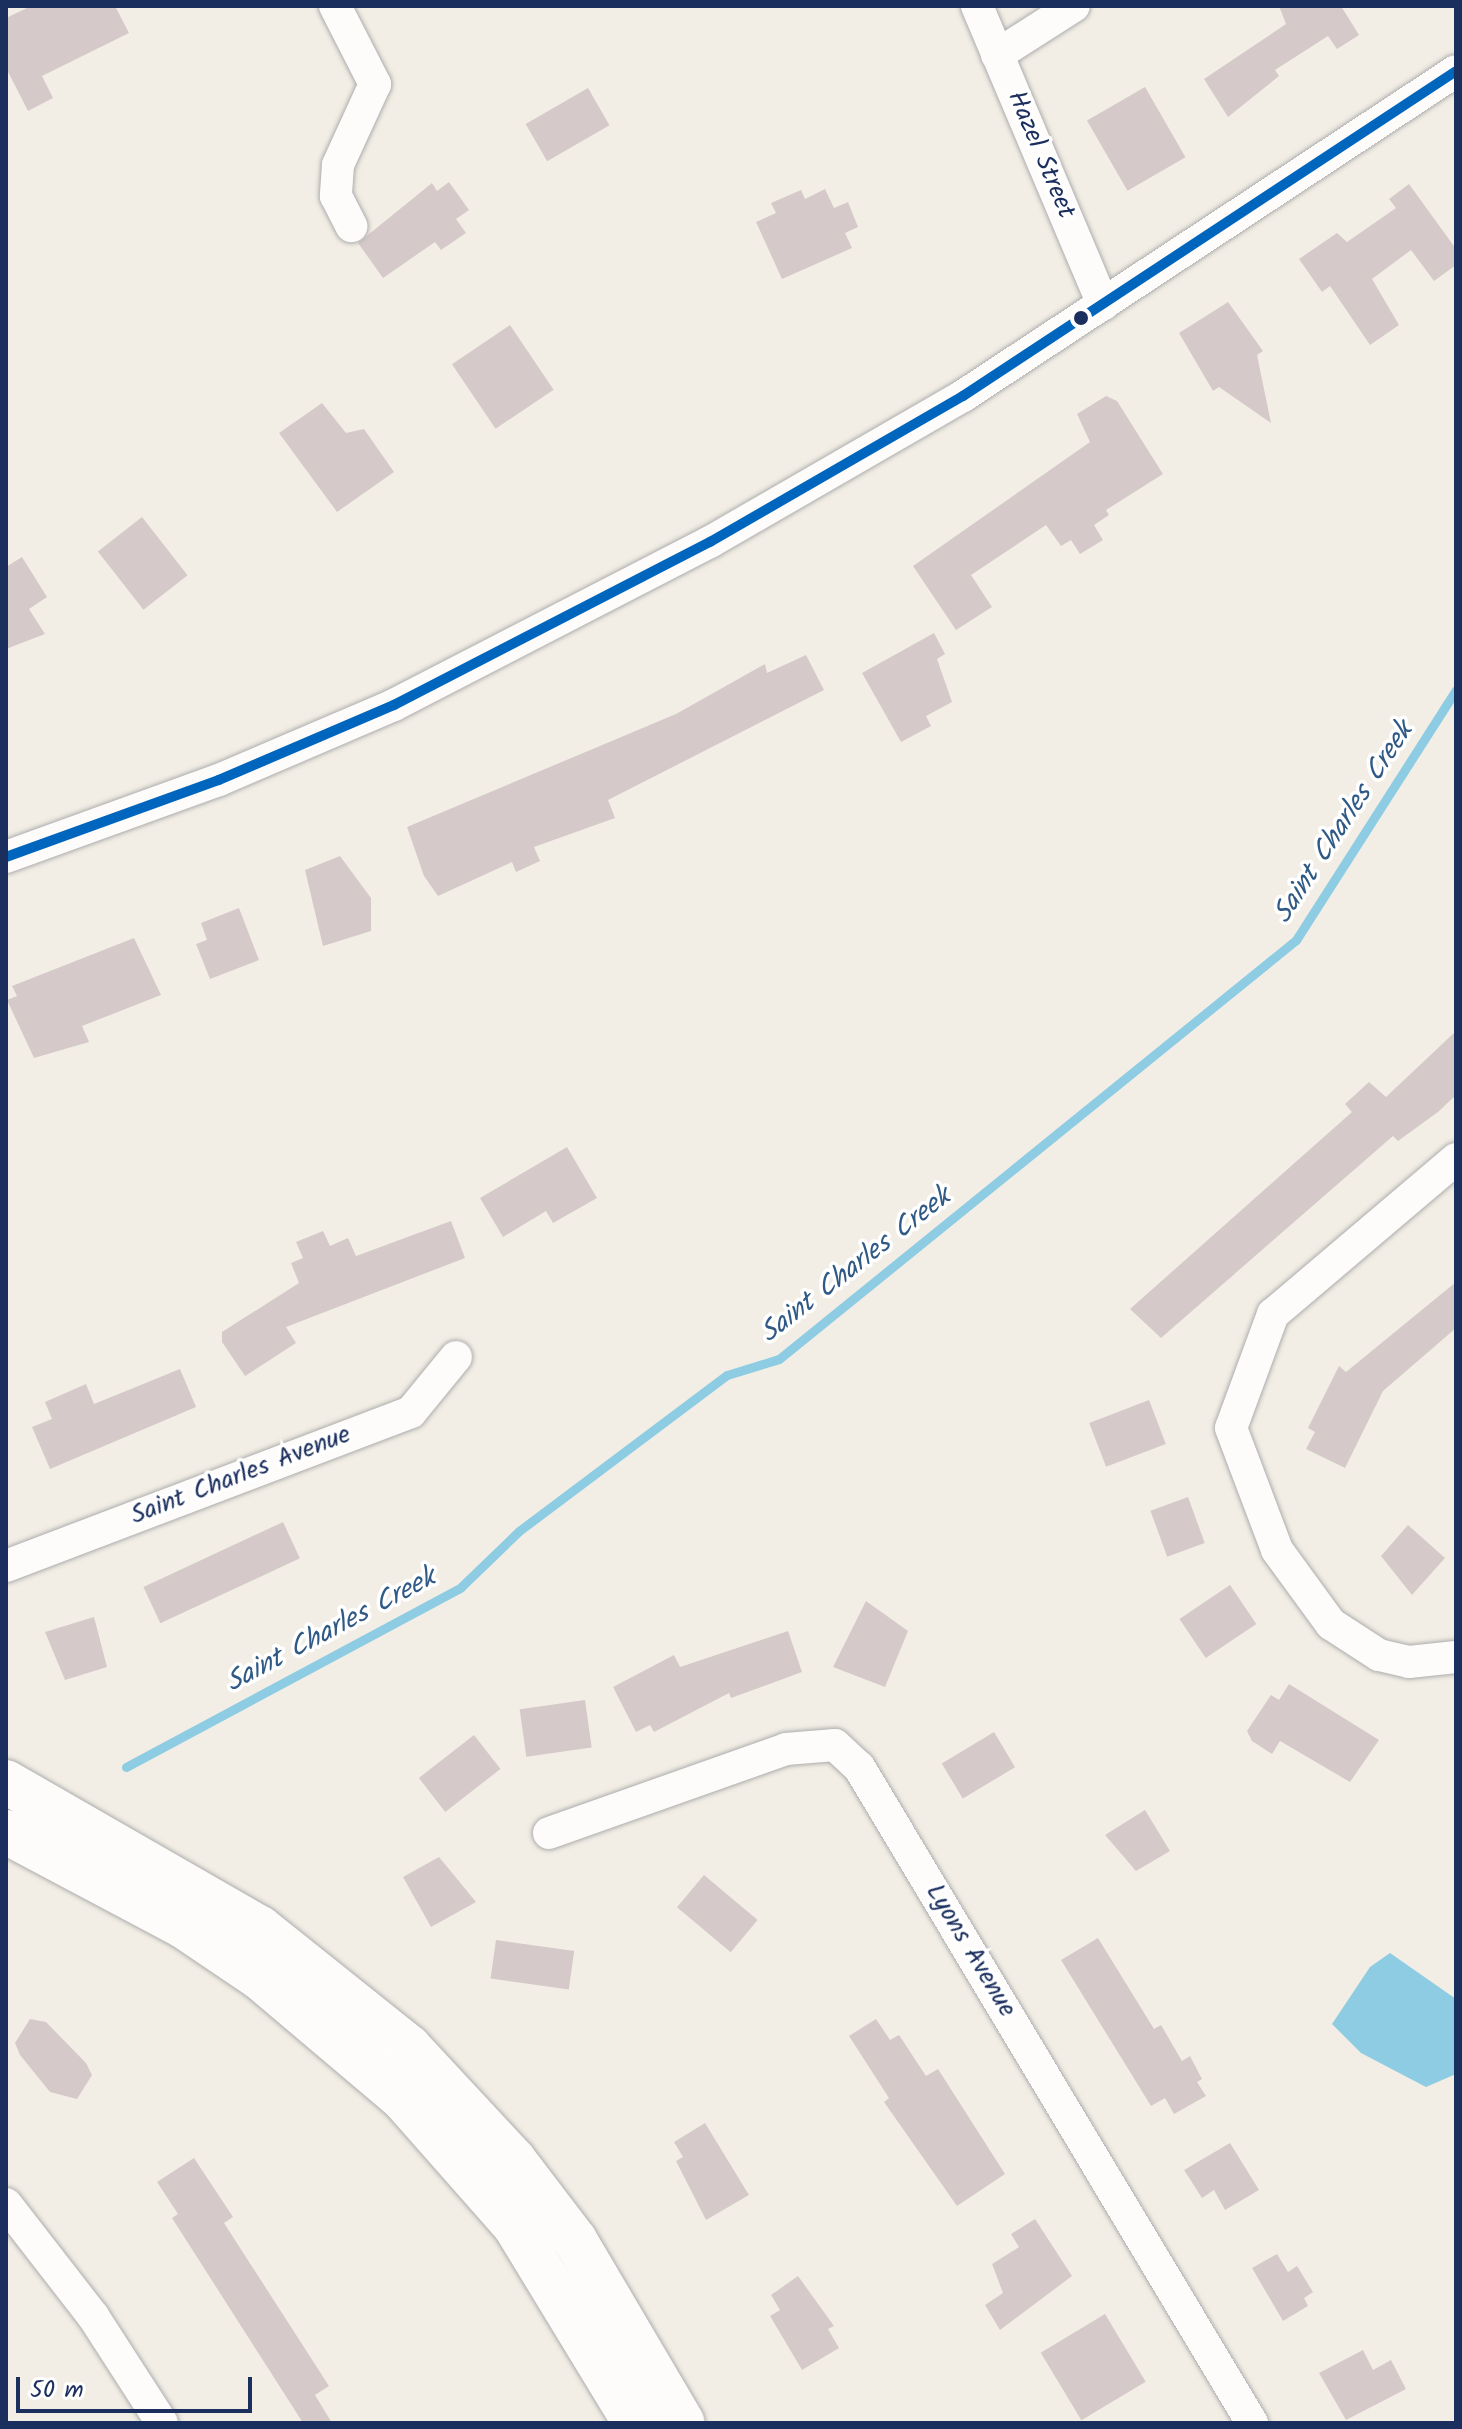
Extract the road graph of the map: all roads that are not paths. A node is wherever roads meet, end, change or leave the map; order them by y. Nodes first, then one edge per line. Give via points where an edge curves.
1 (335, 6) edge
2 (977, 6) edge
3 (1074, 6) edge
4 (997, 55) junction
5 (1456, 71) edge
6 (351, 226) dead end
7 (1103, 305) junction
8 (6, 857) edge
9 (1456, 1159) edge
10 (456, 1357) dead end
11 (6, 1566) edge
12 (1456, 1657) edge
13 (9, 1781) edge
14 (6, 1832) edge
15 (549, 1833) dead end
16 (6, 2204) edge
17 (162, 2423) edge
18 (635, 2423) edge
19 (683, 2423) edge
20 (1252, 2423) edge

1 - 6 street via 375,84 338,165 336,196
2 - 4 street, Hazel Street
3 - 4 street
4 - 7 street, Hazel Street
5 - 7 street
7 - 8 street via 806,489 394,705 219,780
9 - 12 street via 1273,1314 1231,1428 1277,1550 1331,1624 1356,1644 1409,1662
10 - 11 street, Saint Charles Avenue via 411,1412
13 - 19 highway via 260,1928 409,2047 514,2160 575,2240
14 - 18 highway via 183,1926 260,1978 403,2099 515,2226 591,2340
15 - 20 street, Lyons Avenue via 786,1749 835,1745 868,1780
16 - 17 street via 93,2316

